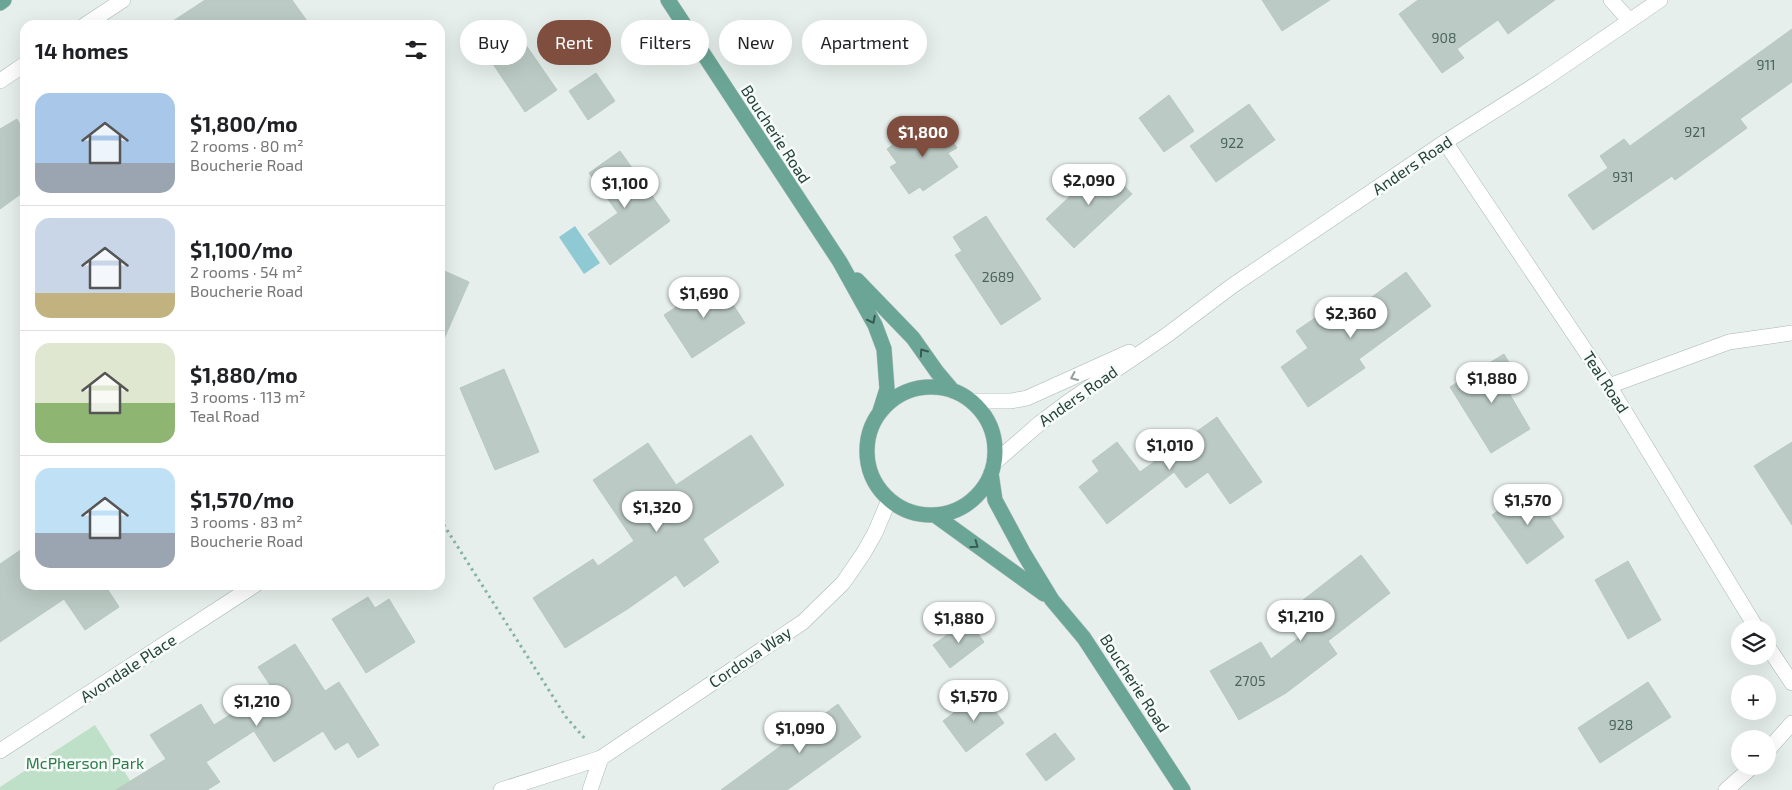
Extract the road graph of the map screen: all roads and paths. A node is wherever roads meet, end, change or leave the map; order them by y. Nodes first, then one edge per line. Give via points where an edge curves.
1 (4, 0) edge
2 (123, 0) edge
3 (668, 0) edge
4 (1611, 0) edge
5 (1660, 0) edge
6 (0, 3) edge
7 (100, 6) edge
8 (89, 20) edge
9 (1629, 20) junction
10 (20, 67) edge
11 (0, 80) edge
12 (1445, 142) junction
13 (840, 262) junction
14 (1792, 333) edge
15 (1167, 335) junction
16 (1609, 386) junction
17 (953, 391) junction
18 (971, 401) junction
19 (880, 411) junction
20 (992, 468) junction
21 (889, 500) junction
22 (936, 516) junction
23 (445, 527) edge
24 (247, 590) edge
25 (1052, 600) junction
26 (1752, 620) edge
27 (1776, 658) edge
28 (1792, 683) edge
29 (1792, 723) edge
30 (1776, 741) edge
31 (0, 751) edge
32 (601, 758) junction
33 (1743, 775) edge
34 (501, 790) edge
35 (590, 790) edge
36 (1183, 790) edge
37 (1726, 790) edge

1 - 6 main road
2 - 7 street
3 - 13 main road, Boucherie Road
4 - 9 street
5 - 9 street, Anders Road
7 - 8 street
9 - 12 street, Anders Road
10 - 11 street
12 - 15 street, Anders Road via 1232,286
12 - 16 street, Teal Road
17 -> 13 main road, Boucherie Road via 913,338
13 -> 19 main road, Boucherie Road via 876,325 884,349 887,389
14 - 16 street via 1729,342
15 -> 18 street, Anders Road via 1028,398
15 - 20 street, Anders Road via 1040,423
16 - 26 street, Teal Road
17 - 18 main road
17 - 19 main road via 933,387 914,389 895,398
18 - 20 main road via 991,428 995,445
19 - 21 main road via 867,441 866,458 878,489
20 - 22 main road via 985,486 975,498 950,513
20 - 25 main road, Boucherie Road via 995,500
21 - 22 main road via 911,512
21 - 32 street, Cordova Way via 875,534 843,583 803,622
22 -> 25 main road, Boucherie Road
23 - 32 path via 566,717
24 - 31 street, Avondale Place
25 - 36 main road, Boucherie Road via 1084,638
27 - 28 street
29 - 30 street
32 - 34 street, Cordova Way
32 - 35 street
33 - 37 street

